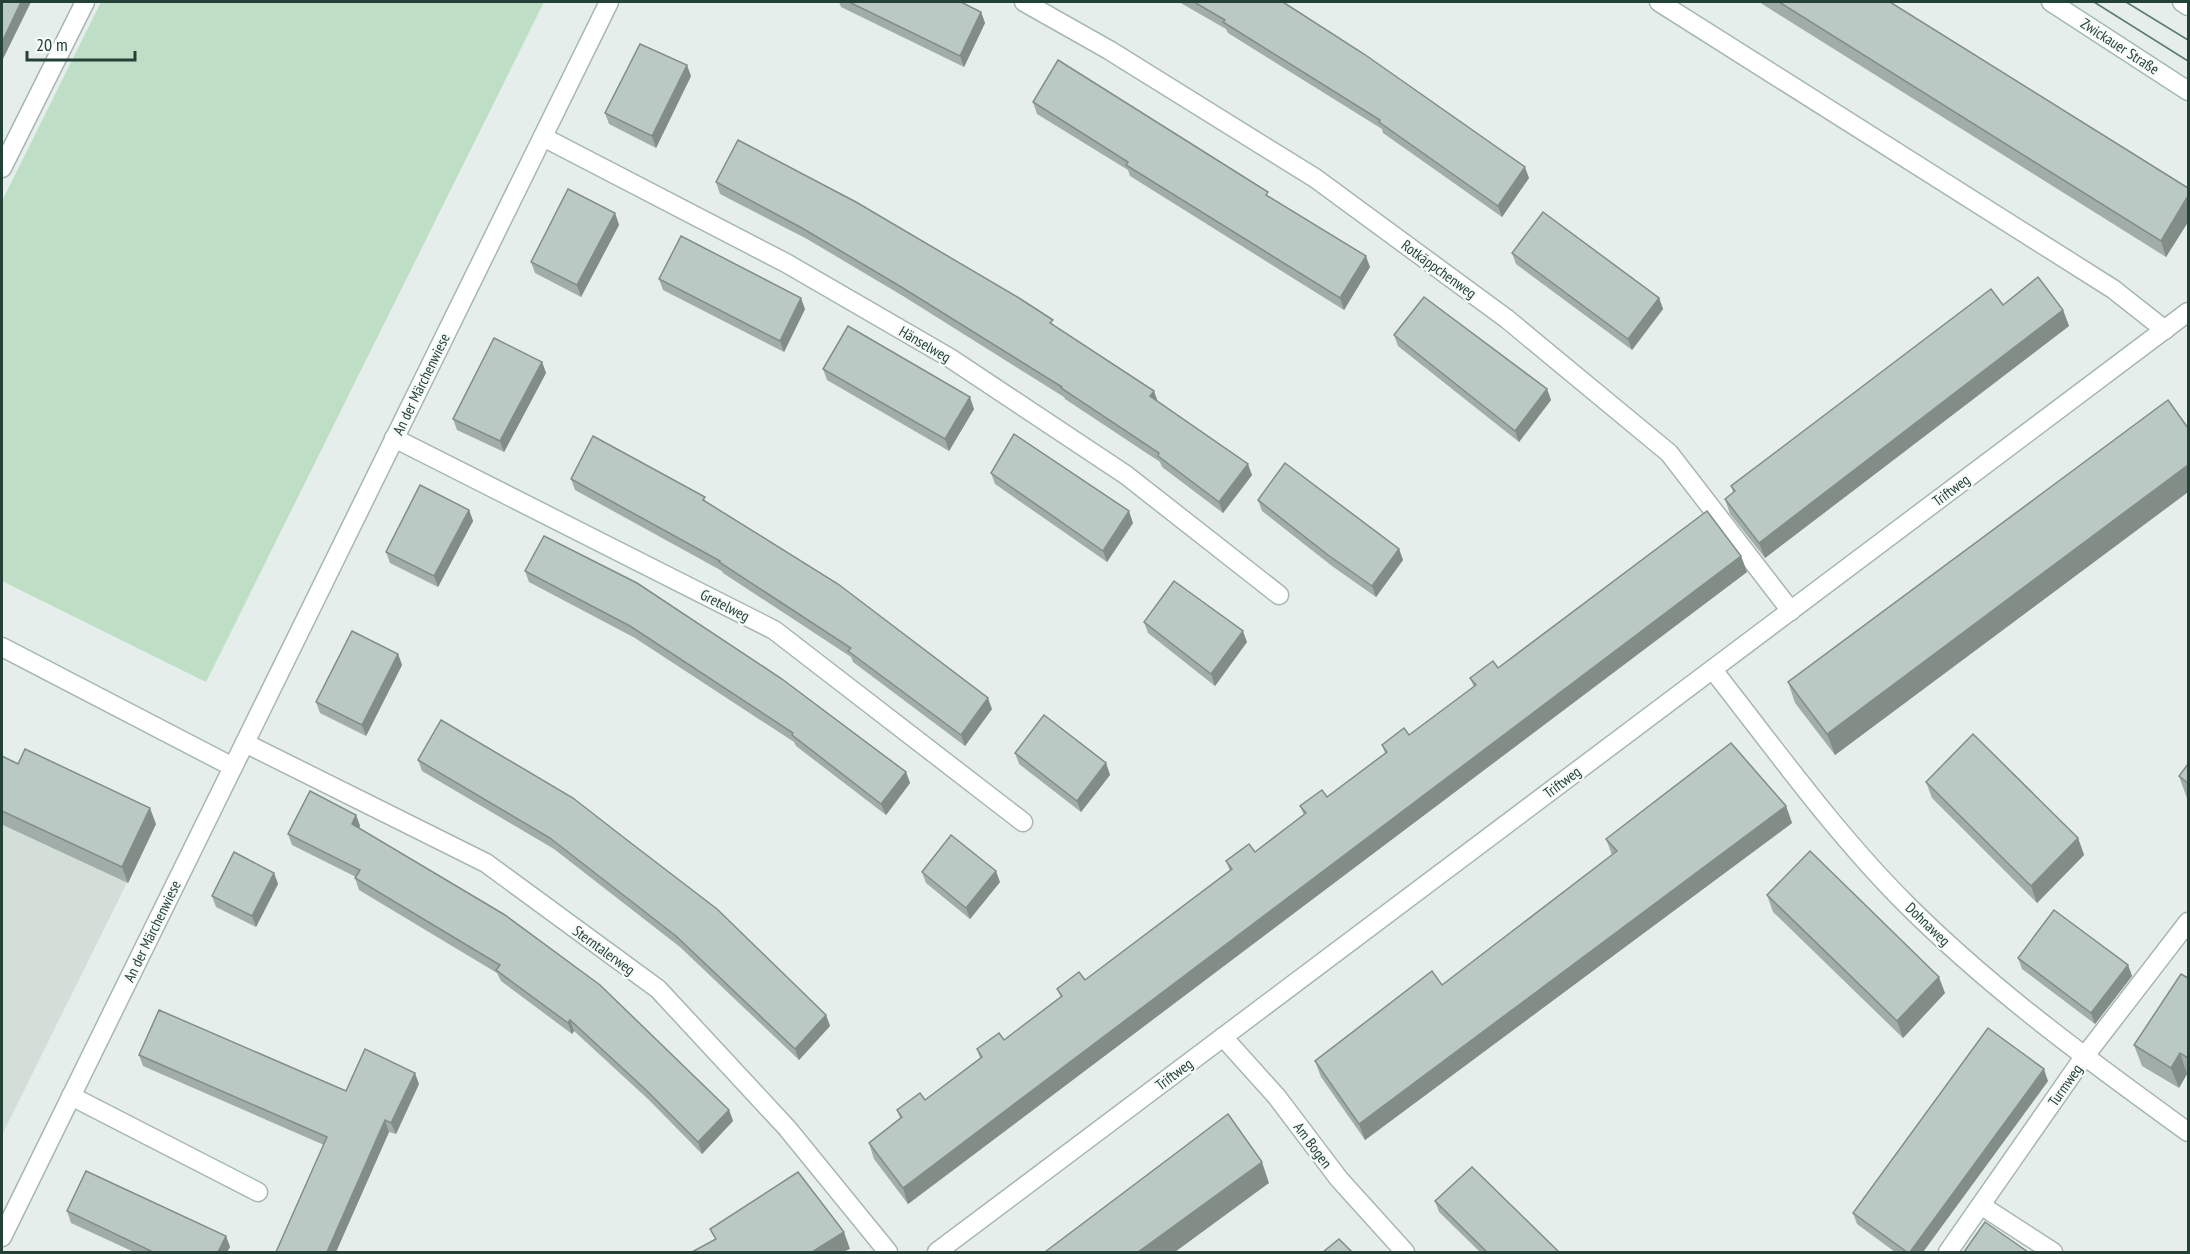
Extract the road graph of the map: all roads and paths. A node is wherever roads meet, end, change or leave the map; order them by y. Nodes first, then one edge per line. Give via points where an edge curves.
1 (85, 2) edge
2 (609, 2) edge
3 (1024, 2) edge
4 (1659, 2) edge
5 (2051, 2) edge
6 (2182, 2) edge
7 (2188, 6) edge
8 (2188, 91) edge
9 (543, 137) junction
10 (2, 168) edge
11 (2188, 312) edge
12 (2164, 330) junction
13 (394, 438) junction
14 (1279, 595) dead end
15 (1791, 611) junction
16 (2, 647) edge
17 (1713, 670) junction
18 (245, 743) junction
19 (233, 766) junction
20 (1023, 822) dead end
21 (2188, 922) edge
22 (1223, 1036) junction
23 (2084, 1057) junction
24 (71, 1096) junction
25 (2188, 1132) edge
26 (258, 1192) dead end
27 (1982, 1206) junction
28 (2, 1237) edge
29 (888, 1252) edge
30 (937, 1252) edge
31 (1405, 1252) edge
32 (1948, 1252) edge
33 (2053, 1252) edge

1 - 10 street
2 - 9 street, An der Märchenwiese
3 - 15 street, Rotkäppchenweg via 1315,178 1507,319 1669,453
4 - 12 street via 2113,289
5 - 8 street, Zwickauer Straße
6 - 7 street
9 - 13 street, An der Märchenwiese
9 - 14 street, Hänselweg via 786,263 950,358 1126,475
11 - 12 street, Triftweg
12 - 15 street, Triftweg
13 - 18 street, An der Märchenwiese
13 - 20 street, Gretelweg via 774,630
15 - 17 street, Triftweg
16 - 19 street
17 - 22 street, Triftweg
17 - 23 street, Dohnaweg via 1840,830 1905,903 1976,970
18 - 19 street, An der Märchenwiese
18 - 29 street, Sterntalerweg via 486,863 658,989 787,1128
19 - 24 street, An der Märchenwiese
21 - 23 street, Turmweg
22 - 30 street, Triftweg
22 - 31 street, Am Bogen via 1277,1097 1339,1179
23 - 25 street, Dohnaweg
23 - 27 street, Turmweg
24 - 26 street
24 - 28 street, An der Märchenwiese
27 - 32 street, Turmweg
27 - 33 street

